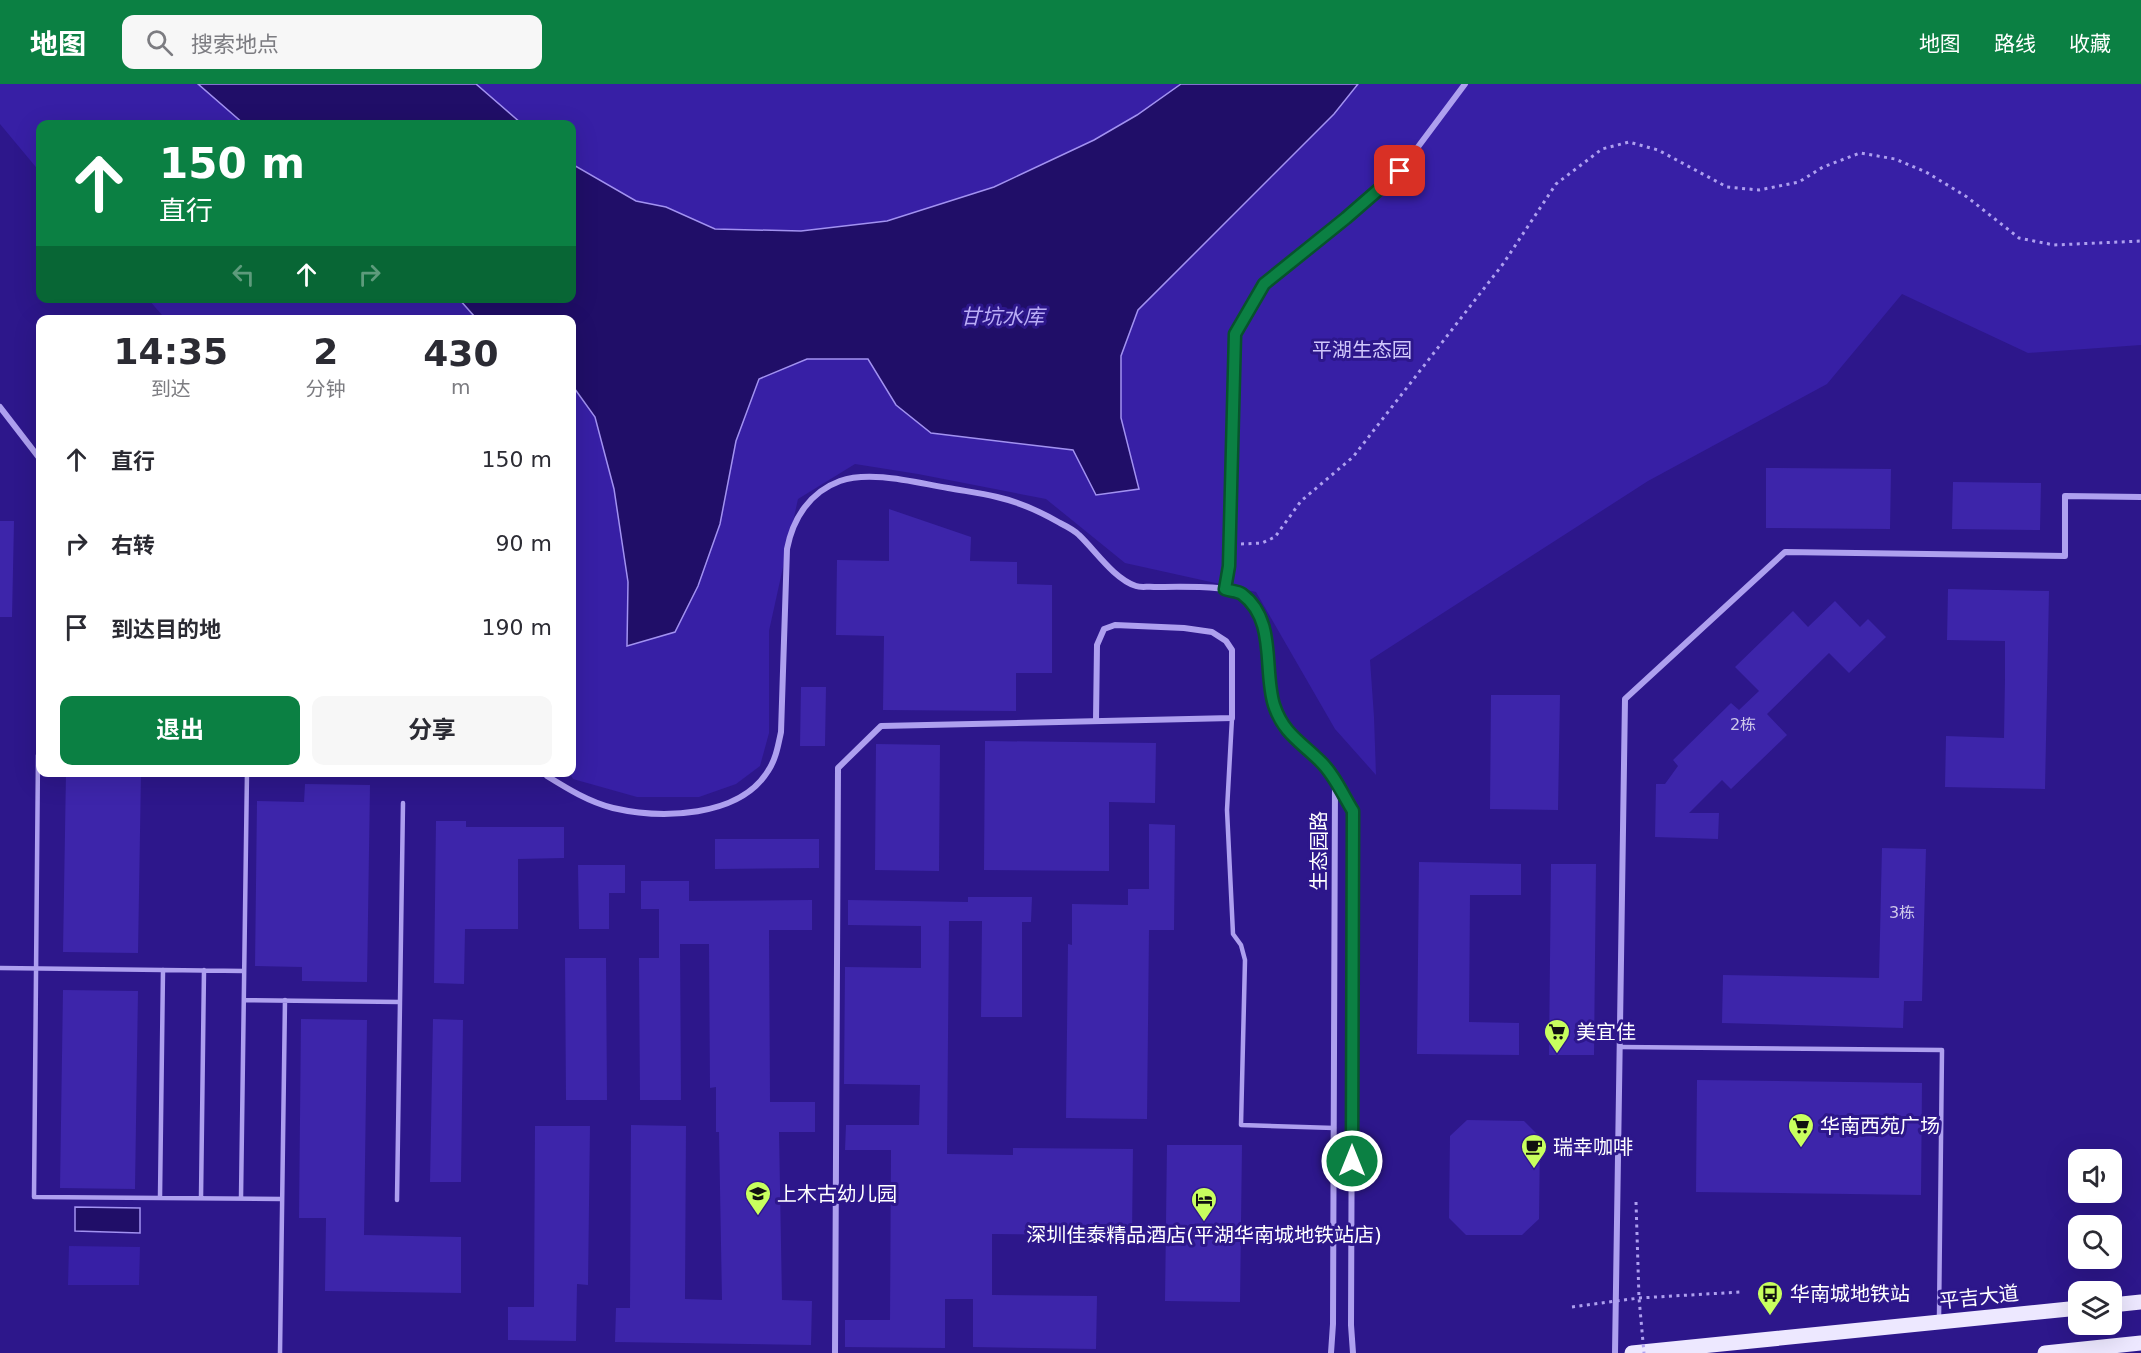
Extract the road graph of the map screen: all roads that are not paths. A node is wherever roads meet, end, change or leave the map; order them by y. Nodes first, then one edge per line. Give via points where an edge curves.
1 (1465, 84) edge
2 (0, 407) edge
3 (36, 454) edge
4 (2141, 497) edge
5 (1225, 589) junction
6 (1232, 718) junction
7 (1096, 720) junction
8 (38, 777) edge
9 (247, 777) edge
10 (549, 777) edge
11 (1335, 782) junction
12 (403, 803) dead end
13 (0, 968) edge
14 (36, 969) junction
15 (163, 970) junction
16 (204, 970) junction
17 (244, 970) junction
18 (244, 999) junction
19 (285, 1000) junction
20 (400, 1002) junction
21 (1620, 1047) junction
22 (1334, 1128) junction
23 (160, 1197) junction
24 (201, 1198) junction
25 (241, 1198) junction
26 (282, 1198) junction
27 (397, 1200) dead end
28 (2141, 1302) edge
29 (2122, 1304) edge
30 (2068, 1309) edge
31 (1939, 1323) junction
32 (2141, 1343) edge
33 (280, 1353) edge
34 (835, 1353) edge
35 (1331, 1353) edge
36 (1353, 1353) edge
37 (1615, 1353) edge
38 (1632, 1353) edge
39 (2045, 1353) edge

1 - 5 street via 1400,171 1264,284 1235,334 1230,543
2 - 3 street
4 - 21 street via 2065,496 2065,556 1785,552 1624,699
5 - 10 street via 1136,586 1112,571 1078,533 1038,511 998,497 866,476 841,481 809,501 790,535 781,732 777,753 755,788 718,807 647,814 578,795
5 - 11 street via 1240,593 1253,605 1264,629 1270,687 1283,725 1321,762
6 - 7 street
6 - 7 street via 1232,650 1226,641 1212,632 1115,625 1104,629 1097,645
6 - 22 lane via 1227,810 1233,934 1245,960 1241,1125
7 - 34 street via 881,726 838,768
8 - 14 lane
9 - 17 lane
11 - 22 street, 生态园路
11 - 36 street, 生态园路 via 1353,811
12 - 20 lane
13 - 14 lane
14 - 15 lane
14 - 23 lane via 34,1197
15 - 16 lane
15 - 23 lane
16 - 17 lane
16 - 24 lane
17 - 18 lane
18 - 19 lane
18 - 25 lane
19 - 20 lane
19 - 26 lane
20 - 27 lane
21 - 31 lane via 1942,1050
21 - 37 street
22 - 35 street, 生态园路
23 - 24 lane
24 - 25 lane
25 - 26 lane
26 - 33 lane
28 - 29 main road
30 - 31 main road, 平吉大道
31 - 38 main road, 平吉大道
32 - 39 main road

